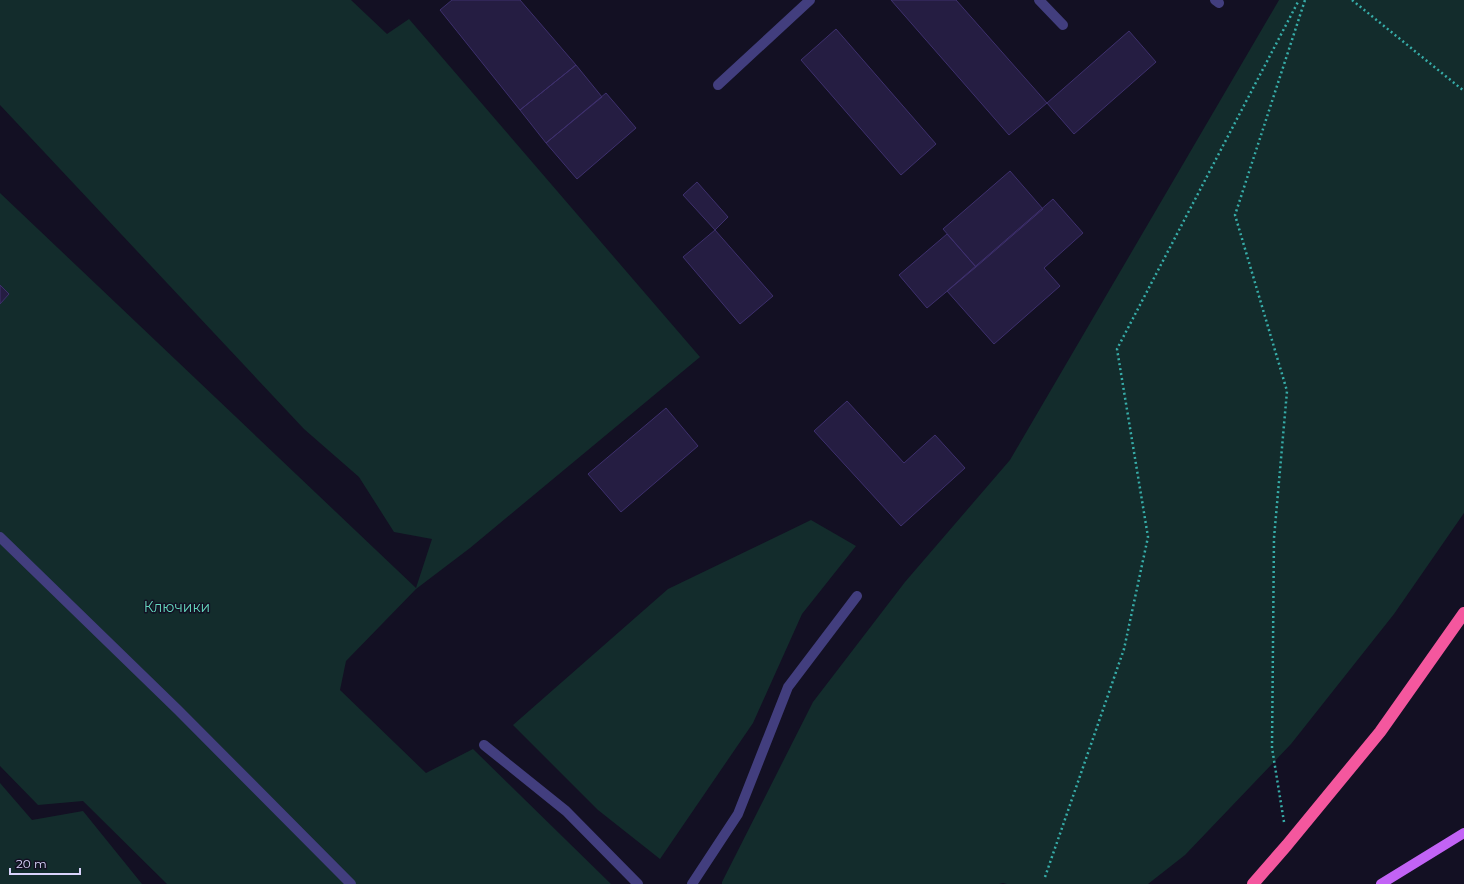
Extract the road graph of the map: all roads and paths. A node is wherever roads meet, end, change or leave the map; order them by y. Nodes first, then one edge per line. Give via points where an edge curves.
1 (810, 0) edge
2 (1039, 0) edge
3 (1299, 0) edge
4 (1305, 0) edge
5 (1352, 0) edge
6 (1063, 25) dead end
7 (718, 85) dead end
8 (1464, 91) edge
9 (0, 537) edge
10 (857, 596) dead end
11 (1464, 613) edge
12 (484, 745) dead end
13 (1464, 833) edge
14 (1287, 845) junction
15 (1045, 876) dead end
16 (351, 884) edge
17 (638, 884) edge
18 (692, 884) edge
19 (1253, 884) edge
20 (1381, 884) edge

1 - 7 lane
2 - 6 lane
3 - 15 path via 1117,349 1148,537 1124,649
4 - 14 path via 1235,215 1287,391 1274,538 1272,748
5 - 8 path
9 - 16 lane
10 - 18 lane via 788,687 738,814
11 - 14 highway via 1380,732
12 - 17 lane via 566,811
13 - 20 main road
14 - 19 highway

